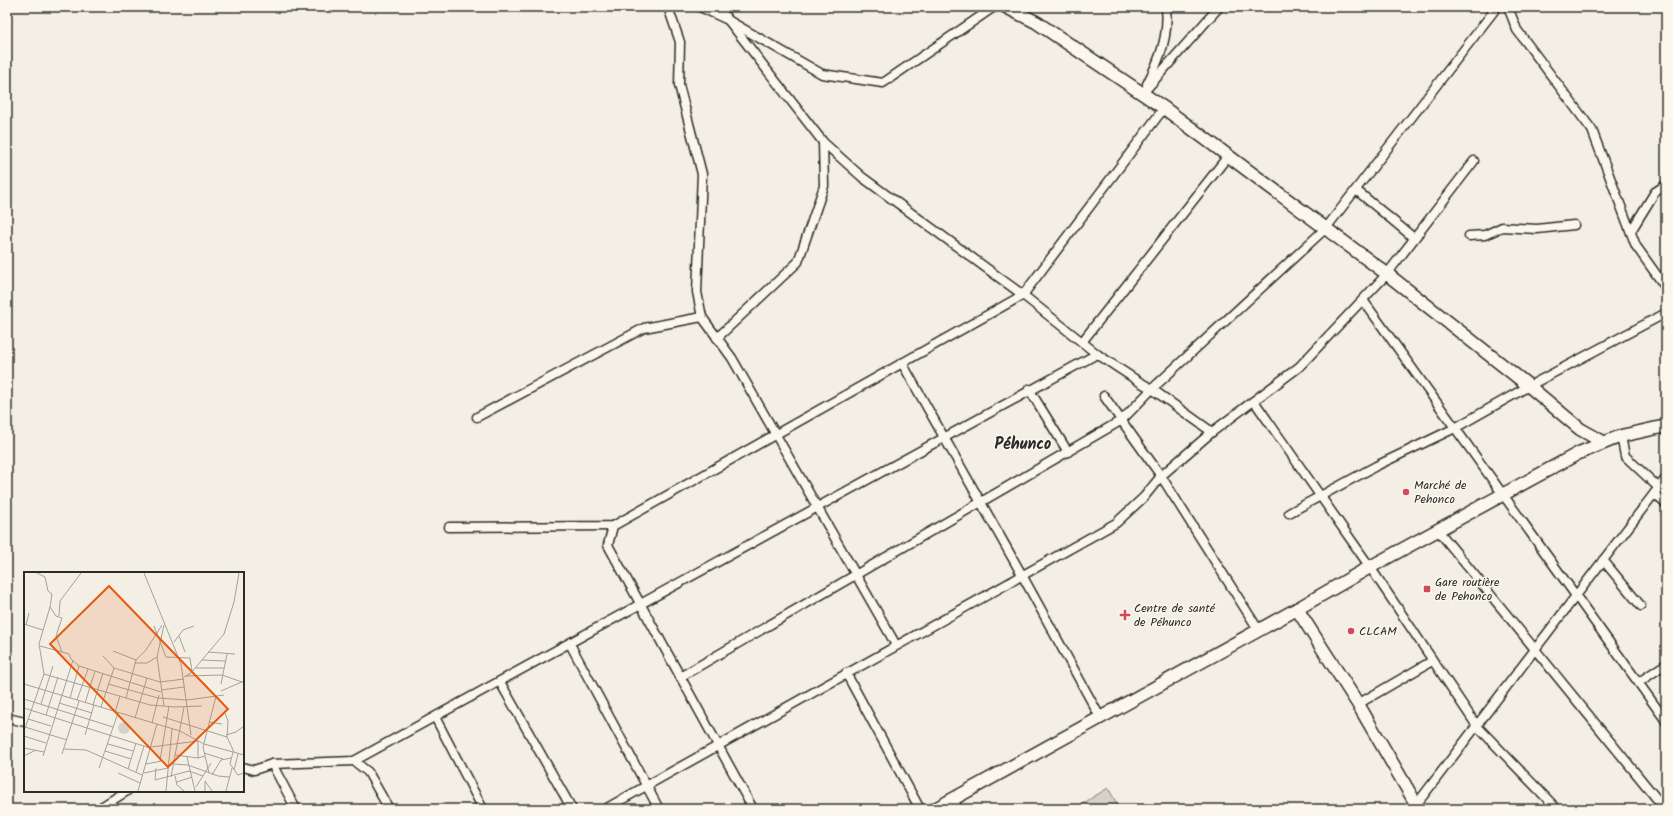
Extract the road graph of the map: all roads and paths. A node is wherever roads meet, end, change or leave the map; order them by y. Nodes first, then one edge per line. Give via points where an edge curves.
1 (668, 7) edge
2 (700, 7) edge
3 (718, 7) edge
4 (994, 7) edge
5 (1006, 7) edge
6 (1166, 7) edge
7 (1219, 7) edge
8 (1497, 7) edge
9 (1508, 7) edge
10 (726, 19) junction
11 (1142, 94) junction
12 (1164, 108) junction
13 (823, 142) junction
14 (1228, 156) junction
15 (1474, 161) dead end
16 (1666, 185) edge
17 (1356, 190) junction
18 (1574, 225) dead end
19 (1326, 228) junction
20 (1631, 231) junction
21 (1469, 236) dead end
22 (1414, 238) junction
23 (1387, 274) junction
24 (1666, 288) edge
25 (1023, 295) junction
26 (1363, 300) junction
27 (1666, 313) edge
28 (702, 317) junction
29 (718, 338) junction
30 (1082, 342) junction
31 (1097, 354) junction
32 (902, 363) junction
33 (1529, 386) junction
34 (1152, 389) junction
35 (1029, 390) junction
36 (1104, 396) dead end
37 (1254, 401) junction
38 (477, 417) dead end
39 (1122, 420) junction
40 (1666, 426) edge
41 (1455, 428) junction
42 (1580, 429) junction
43 (1212, 432) junction
44 (776, 434) junction
45 (1621, 436) junction
46 (944, 437) junction
47 (1603, 442) junction
48 (1068, 452) junction
49 (1579, 453) junction
50 (1161, 476) junction
51 (1666, 478) edge
52 (1656, 491) junction
53 (1502, 494) junction
54 (1320, 496) junction
55 (981, 502) junction
56 (1666, 504) edge
57 (817, 507) junction
58 (1289, 513) dead end
59 (613, 526) junction
60 (449, 527) dead end
61 (1437, 530) junction
62 (1603, 560) junction
63 (1370, 567) junction
64 (856, 574) junction
65 (1022, 575) junction
66 (1577, 595) junction
67 (641, 605) junction
68 (1641, 606) dead end
69 (1297, 609) junction
70 (1258, 629) junction
71 (570, 644) junction
72 (896, 645) junction
73 (1535, 650) junction
74 (1432, 661) junction
75 (1666, 664) edge
76 (846, 673) junction
77 (680, 677) junction
78 (500, 682) junction
79 (1639, 682) junction
80 (1358, 704) junction
81 (435, 717) junction
82 (1100, 717) junction
83 (7, 718) edge
84 (1666, 721) edge
85 (24, 722) edge
86 (1477, 726) junction
87 (718, 745) junction
88 (354, 761) junction
89 (272, 764) junction
90 (244, 767) edge
91 (646, 786) junction
92 (125, 792) edge
93 (955, 804) edge
94 (1418, 807) edge
95 (98, 809) edge
96 (296, 809) edge
97 (388, 809) edge
98 (483, 809) edge
99 (572, 809) edge
100 (605, 809) edge
101 (659, 809) edge
102 (753, 809) edge
103 (920, 809) edge
104 (935, 809) edge
105 (1557, 809) edge
106 (1665, 809) edge

1 - 28 street via 680,42 679,85 702,174 697,292
2 - 10 street
3 - 10 street
4 - 10 street via 883,83 822,74
5 - 11 main road via 1036,22
6 - 11 street via 1168,23 1162,54
7 - 11 street
8 - 17 street
9 - 20 street via 1517,30 1592,130
10 - 13 street
11 - 12 main road
12 - 14 main road
12 - 25 street
13 - 25 street via 862,177
13 - 29 street via 824,186 798,262
14 - 19 main road
14 - 30 street
15 - 22 street
16 - 20 street via 1656,192
17 - 19 street
17 - 22 street
18 - 21 street via 1537,229 1502,227 1485,235
19 - 23 main road
19 - 34 street
20 - 24 street via 1636,246
22 - 23 street
23 - 26 street
23 - 33 main road
25 - 30 street
25 - 32 street
26 - 37 street via 1299,367
26 - 41 street
27 - 33 street
28 - 29 street
28 - 38 street via 644,328
29 - 44 street
30 - 31 street
31 - 34 street
31 - 35 street
32 - 44 street
32 - 46 street
33 - 41 street
33 - 42 main road
34 - 39 street
34 - 43 street
35 - 46 street
35 - 48 street
36 - 39 street
37 - 43 street
37 - 54 street
39 - 48 street
39 - 50 street
40 - 45 main road
41 - 53 street
41 - 54 street
42 - 47 main road
42 - 49 main road
43 - 50 street
44 - 57 street
44 - 59 street
45 - 47 main road
45 - 52 street via 1625,456
46 - 55 street
46 - 57 street
47 - 49 main road
48 - 55 street
49 - 53 main road
50 - 65 street via 1144,497 1116,523
50 - 70 street
51 - 52 street
52 - 56 street
52 - 62 street
53 - 61 main road
53 - 66 street
54 - 58 street
54 - 63 street
55 - 64 street
55 - 65 street
57 - 64 street
57 - 67 street
59 - 60 street
59 - 67 street via 608,546
61 - 63 main road
61 - 73 street
62 - 66 street
62 - 68 street
63 - 69 main road
63 - 74 street
64 - 72 street
64 - 77 street
65 - 72 street
65 - 82 street
66 - 73 street
66 - 79 street
67 - 71 street
67 - 77 street
69 - 70 main road
69 - 80 main road
70 - 82 main road
71 - 78 street
71 - 91 street
72 - 76 street
73 - 86 street
73 - 106 street
74 - 80 street
74 - 86 street
75 - 79 street
76 - 87 street
76 - 103 street
77 - 87 street
78 - 81 street
78 - 99 street
79 - 84 street
80 - 94 main road
81 - 88 street
81 - 98 street
82 - 93 main road
83 - 85 street
86 - 94 street
86 - 105 street
87 - 91 street
87 - 102 street
88 - 89 street
88 - 97 street via 368,772
89 - 90 street via 254,770
89 - 96 street
91 - 100 street
91 - 101 street
92 - 95 street
93 - 104 main road

